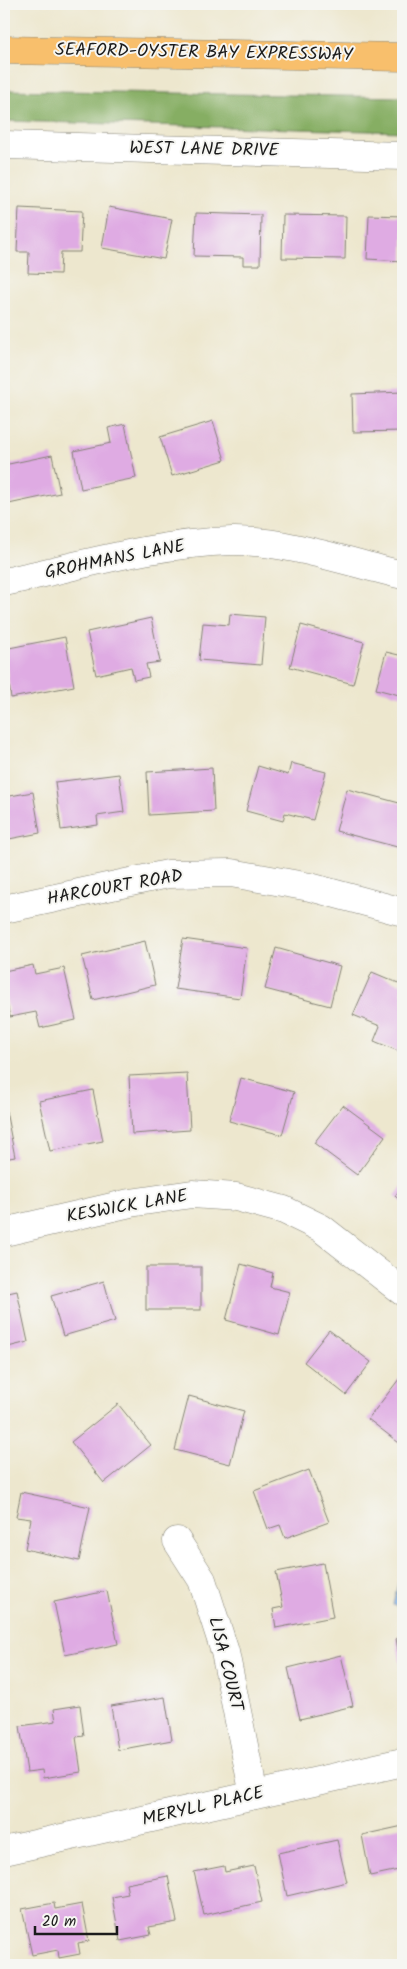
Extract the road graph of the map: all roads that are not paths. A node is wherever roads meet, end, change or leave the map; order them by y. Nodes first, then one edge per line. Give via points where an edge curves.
1 (4, 50) edge
2 (403, 57) edge
3 (4, 145) edge
4 (403, 156) edge
5 (403, 575) edge
6 (4, 582) edge
7 (4, 909) edge
8 (403, 912) edge
9 (4, 1232) edge
10 (403, 1292) edge
11 (177, 1541) dead end
12 (403, 1762) edge
13 (254, 1795) junction
14 (4, 1851) edge

1 - 2 highway, SEAFORD-OYSTER BAY EXPRESSWAY
3 - 4 street, WEST LANE DRIVE
5 - 6 street, GROHMANS LANE via 289,548 233,541 164,547
7 - 8 street, HARCOURT ROAD via 168,874 230,873 310,887
9 - 10 street, KESWICK LANE via 130,1203 192,1194 236,1197 284,1210 321,1228
11 - 13 street, LISA COURT via 202,1580 225,1652
12 - 13 street, MERYLL PLACE
13 - 14 street, MERYLL PLACE

